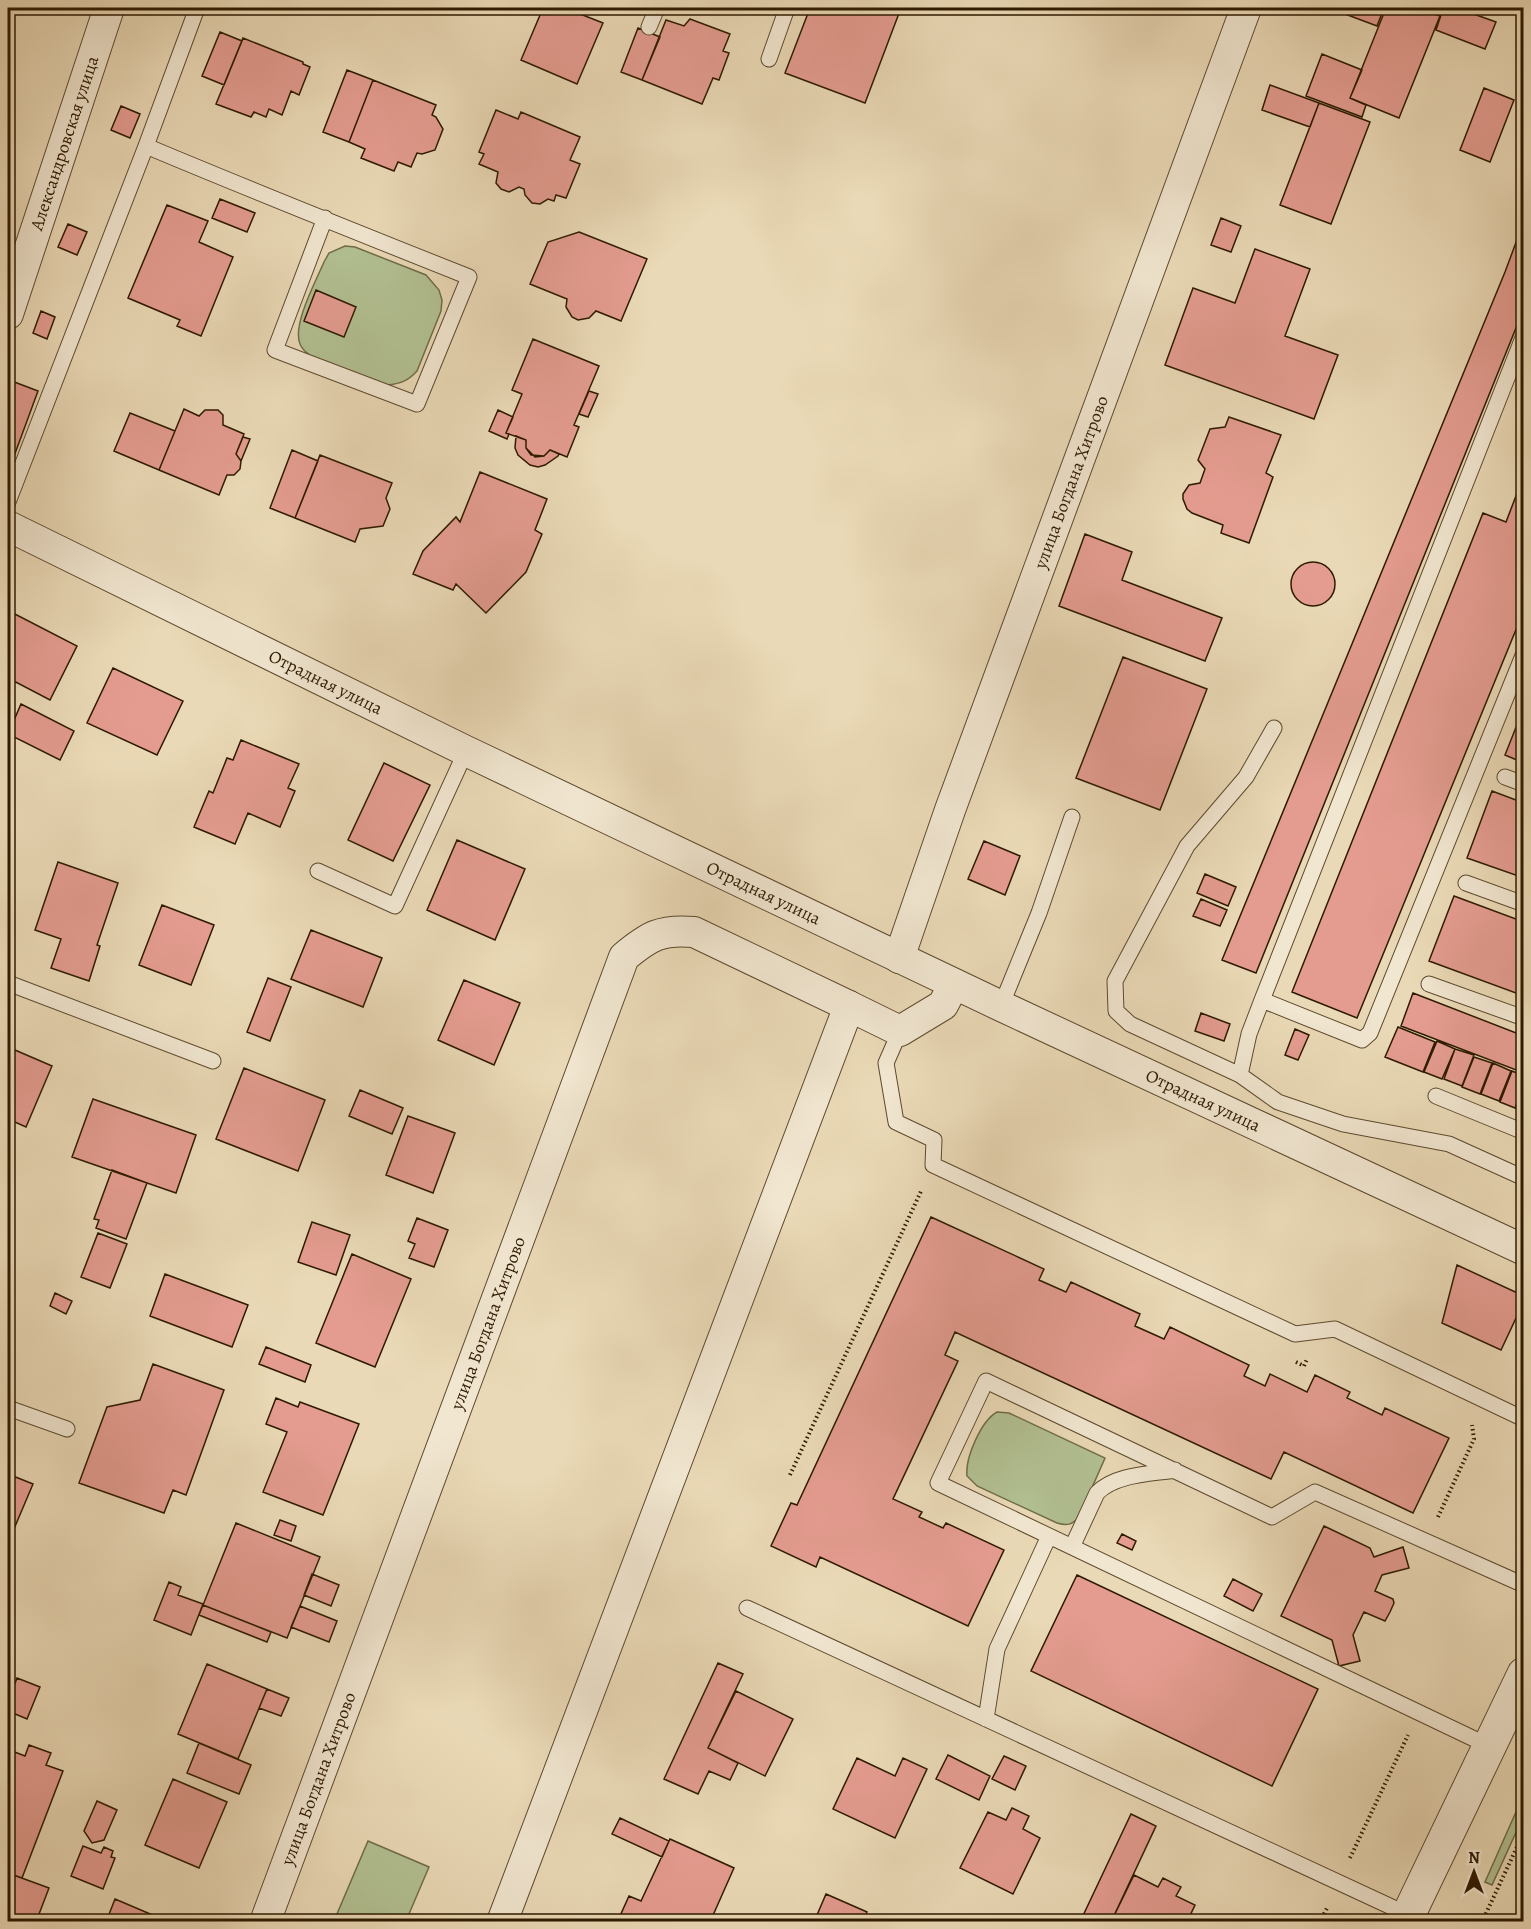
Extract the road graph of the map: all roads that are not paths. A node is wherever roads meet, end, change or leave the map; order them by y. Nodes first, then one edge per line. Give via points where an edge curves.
1 (109, 8) edge
2 (197, 8) edge
3 (657, 8) edge
4 (787, 8) edge
5 (1246, 8) edge
6 (649, 27) dead end
7 (769, 59) dead end
8 (146, 146) junction
9 (325, 218) junction
10 (8, 314) edge
11 (1524, 335) edge
12 (8, 502) edge
13 (8, 526) edge
14 (1524, 653) edge
15 (1274, 728) dead end
16 (466, 751) junction
17 (1505, 777) dead end
18 (1524, 784) edge
19 (1072, 817) dead end
20 (318, 871) dead end
21 (1466, 884) dead end
22 (1524, 904) edge
23 (899, 958) junction
24 (8, 983) edge
25 (954, 984) junction
26 (1429, 984) dead end
27 (1262, 1000) junction
28 (849, 1006) junction
29 (1001, 1006) junction
30 (1524, 1018) edge
31 (900, 1031) junction
32 (213, 1061) dead end
33 (1240, 1075) junction
34 (1436, 1095) dead end
35 (1524, 1132) edge
36 (1524, 1178) edge
37 (1524, 1250) edge
38 (8, 1407) edge
39 (1524, 1419) edge
40 (67, 1429) dead end
41 (1175, 1470) junction
42 (1049, 1536) junction
43 (1072, 1548) junction
44 (1524, 1585) edge
45 (747, 1608) dead end
46 (1524, 1674) edge
47 (987, 1719) junction
48 (1489, 1746) junction
49 (1412, 1919) edge
50 (265, 1922) edge
51 (501, 1922) edge

1 - 10 street, Александровская улица
2 - 8 lane
3 - 6 lane
4 - 7 lane
5 - 23 street, улица Богдана Хитрово
8 - 9 lane
8 - 12 lane
9 - 9 lane via 469,277 417,404 275,350
11 - 27 lane
13 - 16 street, Отрадная улица
14 - 27 lane via 1370,1033 1362,1040
15 - 33 lane via 1246,777 1187,846 1115,981 1116,1011 1130,1024
16 - 20 lane via 395,906
16 - 23 street, Отрадная улица
17 - 18 lane
19 - 29 lane
21 - 22 lane
23 - 25 street, Отрадная улица
24 - 32 lane
25 - 29 street, Отрадная улица
25 - 31 street via 943,1005
26 - 30 lane
27 - 33 lane
28 - 31 street, улица Богдана Хитрово
28 - 50 street, улица Богдана Хитрово via 694,932 672,930 645,940 624,957
28 - 51 street
29 - 37 street, Отрадная улица
31 - 39 lane via 886,1063 896,1122 934,1140 933,1165 1295,1334 1335,1329
33 - 36 lane via 1278,1102 1343,1124 1449,1144
34 - 35 lane
38 - 40 lane
41 - 42 lane via 986,1381 938,1483
41 - 43 lane via 1102,1487
41 - 44 lane via 1272,1516 1316,1492
42 - 43 lane
42 - 47 lane via 997,1649
43 - 48 lane
45 - 47 lane
46 - 48 street
47 - 49 lane
48 - 49 street

